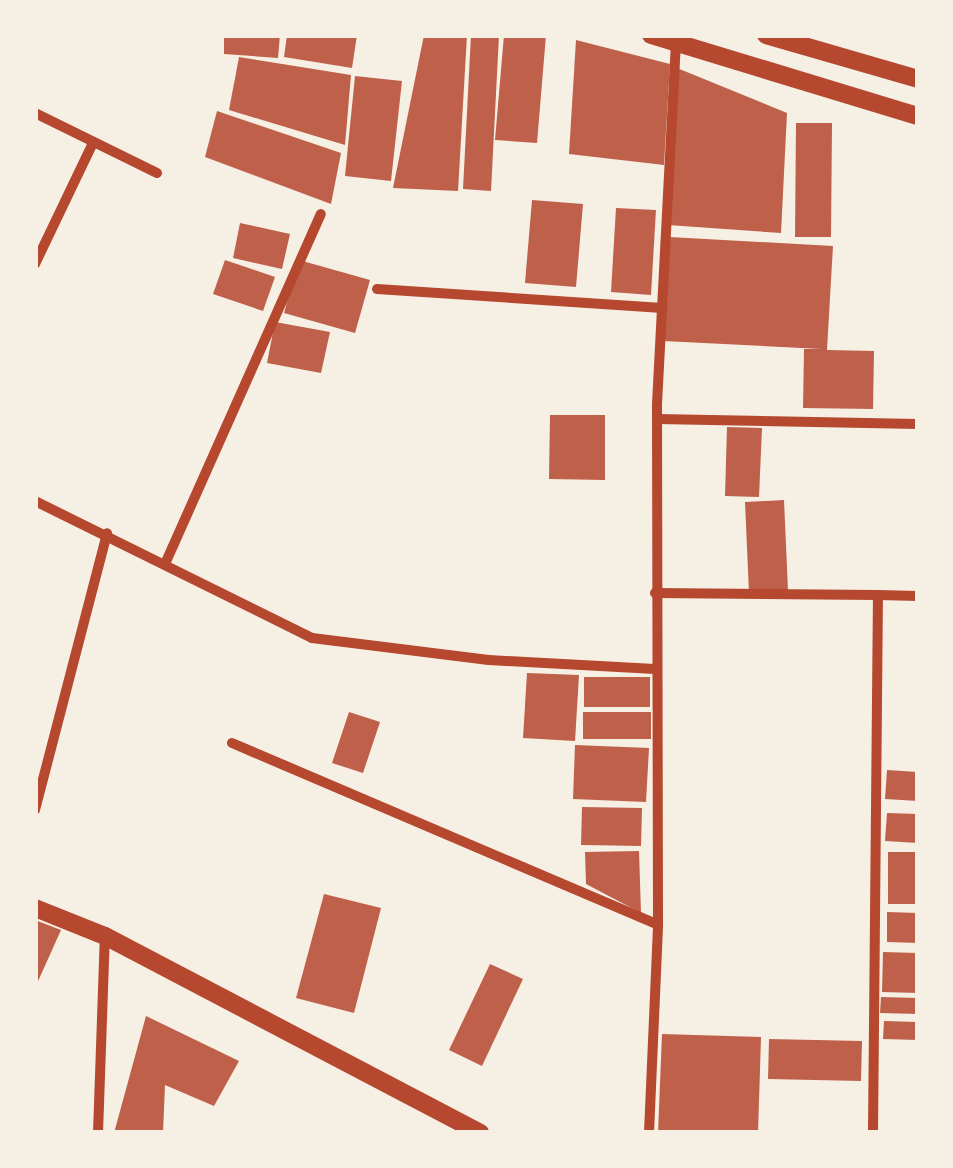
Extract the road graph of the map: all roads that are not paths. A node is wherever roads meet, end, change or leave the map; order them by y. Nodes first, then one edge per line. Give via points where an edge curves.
1 (651, 35) edge
2 (766, 35) edge
3 (676, 43) junction
4 (918, 79) edge
5 (35, 112) edge
6 (918, 116) edge
7 (92, 145) junction
8 (157, 173) dead end
9 (320, 214) dead end
10 (35, 264) edge
11 (378, 289) dead end
12 (662, 308) junction
13 (657, 419) junction
14 (918, 424) edge
15 (35, 501) edge
16 (108, 533) junction
17 (165, 564) junction
18 (655, 592) junction
19 (878, 595) junction
20 (918, 596) edge
21 (655, 669) junction
22 (232, 743) dead end
23 (35, 810) edge
24 (35, 908) edge
25 (658, 924) junction
26 (105, 936) junction
27 (98, 1133) edge
28 (481, 1133) edge
29 (649, 1133) edge
30 (874, 1133) edge

1 - 3 street
2 - 4 street
3 - 6 street
3 - 12 street
5 - 7 street
7 - 8 street
7 - 10 street
9 - 17 street
11 - 12 street
12 - 13 street
13 - 14 street
13 - 18 street
15 - 16 street
16 - 17 street
16 - 23 street
17 - 21 street via 312,638 490,660
18 - 19 street
18 - 21 street
19 - 20 street
19 - 30 street
21 - 25 street
22 - 25 street
24 - 26 street
25 - 29 street
26 - 27 street
26 - 28 street

